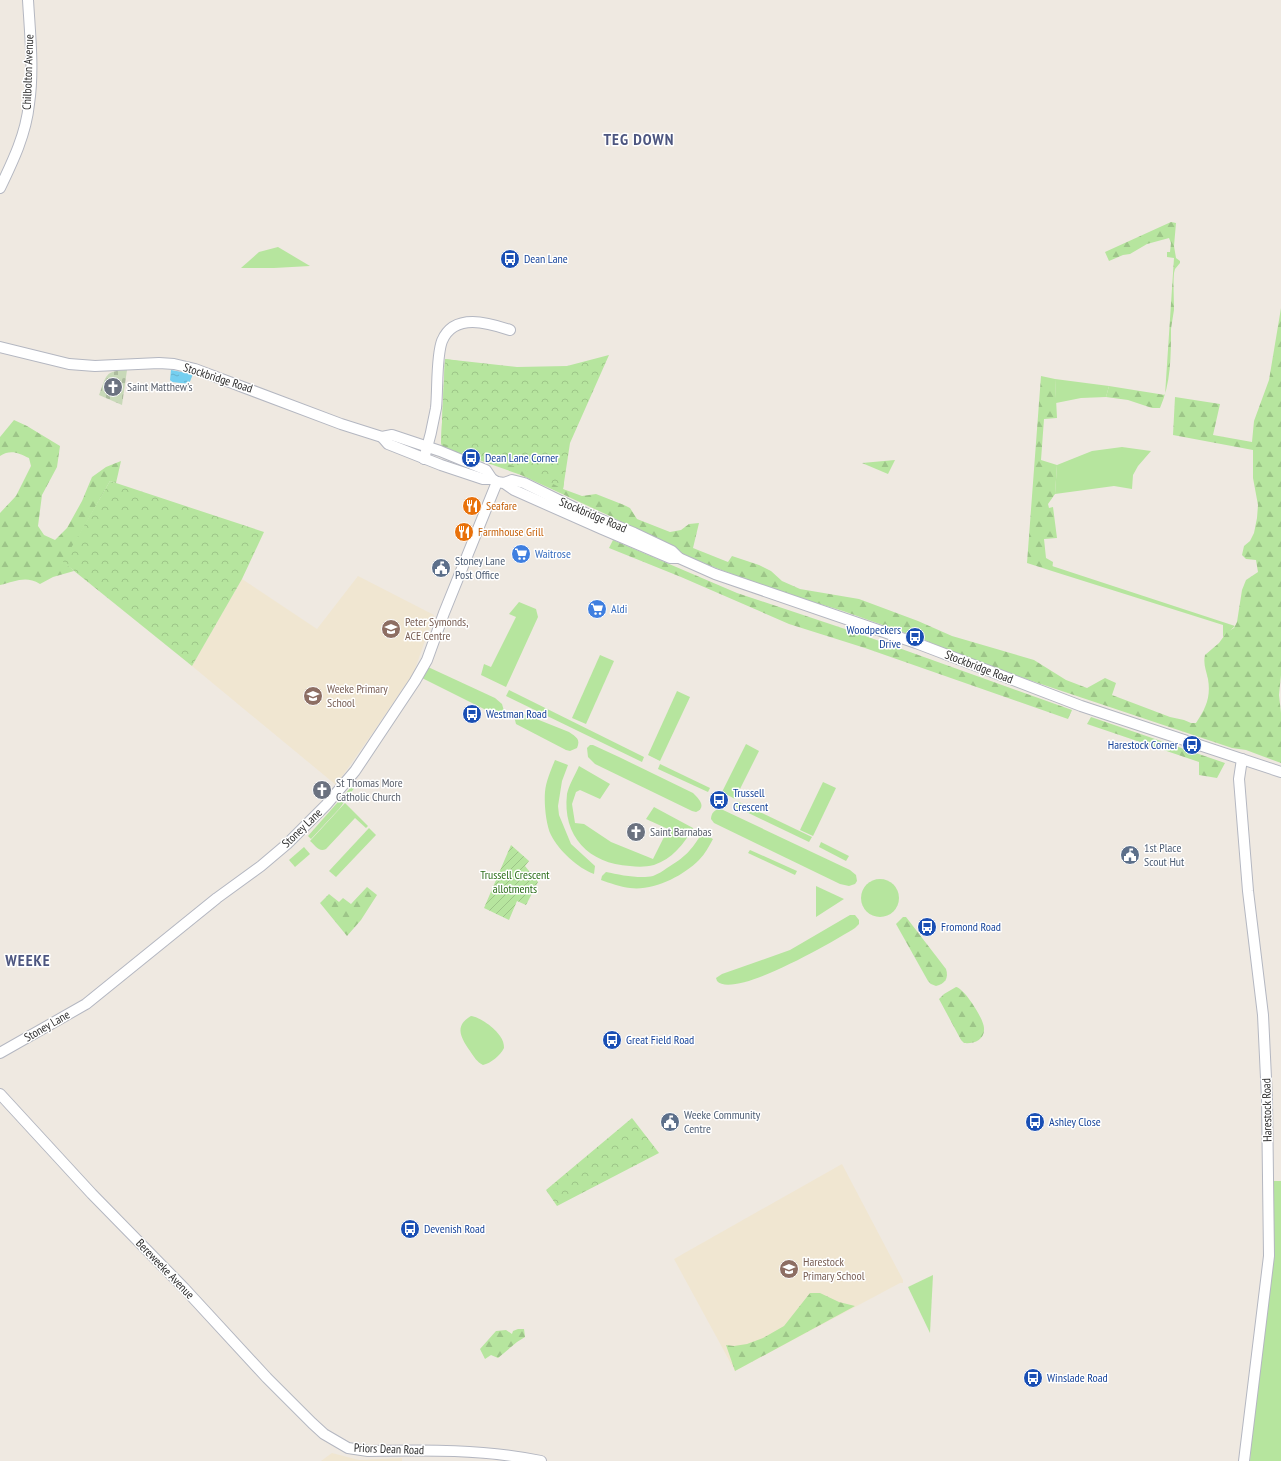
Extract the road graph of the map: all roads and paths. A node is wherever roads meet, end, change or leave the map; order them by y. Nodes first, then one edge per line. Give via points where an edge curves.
1 (28, 0) edge
2 (0, 188) edge
3 (510, 330) dead end
4 (0, 347) edge
5 (382, 437) junction
6 (428, 447) junction
7 (424, 459) junction
8 (498, 481) junction
9 (1242, 758) junction
10 (1281, 772) edge
11 (0, 1053) edge
12 (0, 1094) edge
13 (334, 1440) joint
14 (541, 1461) edge
15 (1244, 1461) edge

1 - 2 street, Chilbolton Avenue via 30,104 21,140
3 - 6 street via 490,323 472,321 449,330 442,341 436,408
4 - 5 street, Stockbridge Road via 69,364 174,364
5 - 6 street, Stockbridge Road via 392,435
5 - 7 street, Stockbridge Road via 388,444
6 - 7 street
6 - 8 street, Stockbridge Road via 486,470
7 - 8 street, Stockbridge Road via 483,479
8 - 9 street, Stockbridge Road via 670,558 679,558 714,574 916,643 1081,706
8 - 11 street, Stoney Lane via 427,660 355,771 326,805 261,866 217,898 86,1004
9 - 10 street, Stockbridge Road
9 - 15 street, Harestock Road via 1239,779 1263,1015 1270,1256
12 - 13 street, Bereweeke Avenue via 267,1378 324,1434
13 - 14 street, Priors Dean Road via 348,1448 368,1451 467,1451

